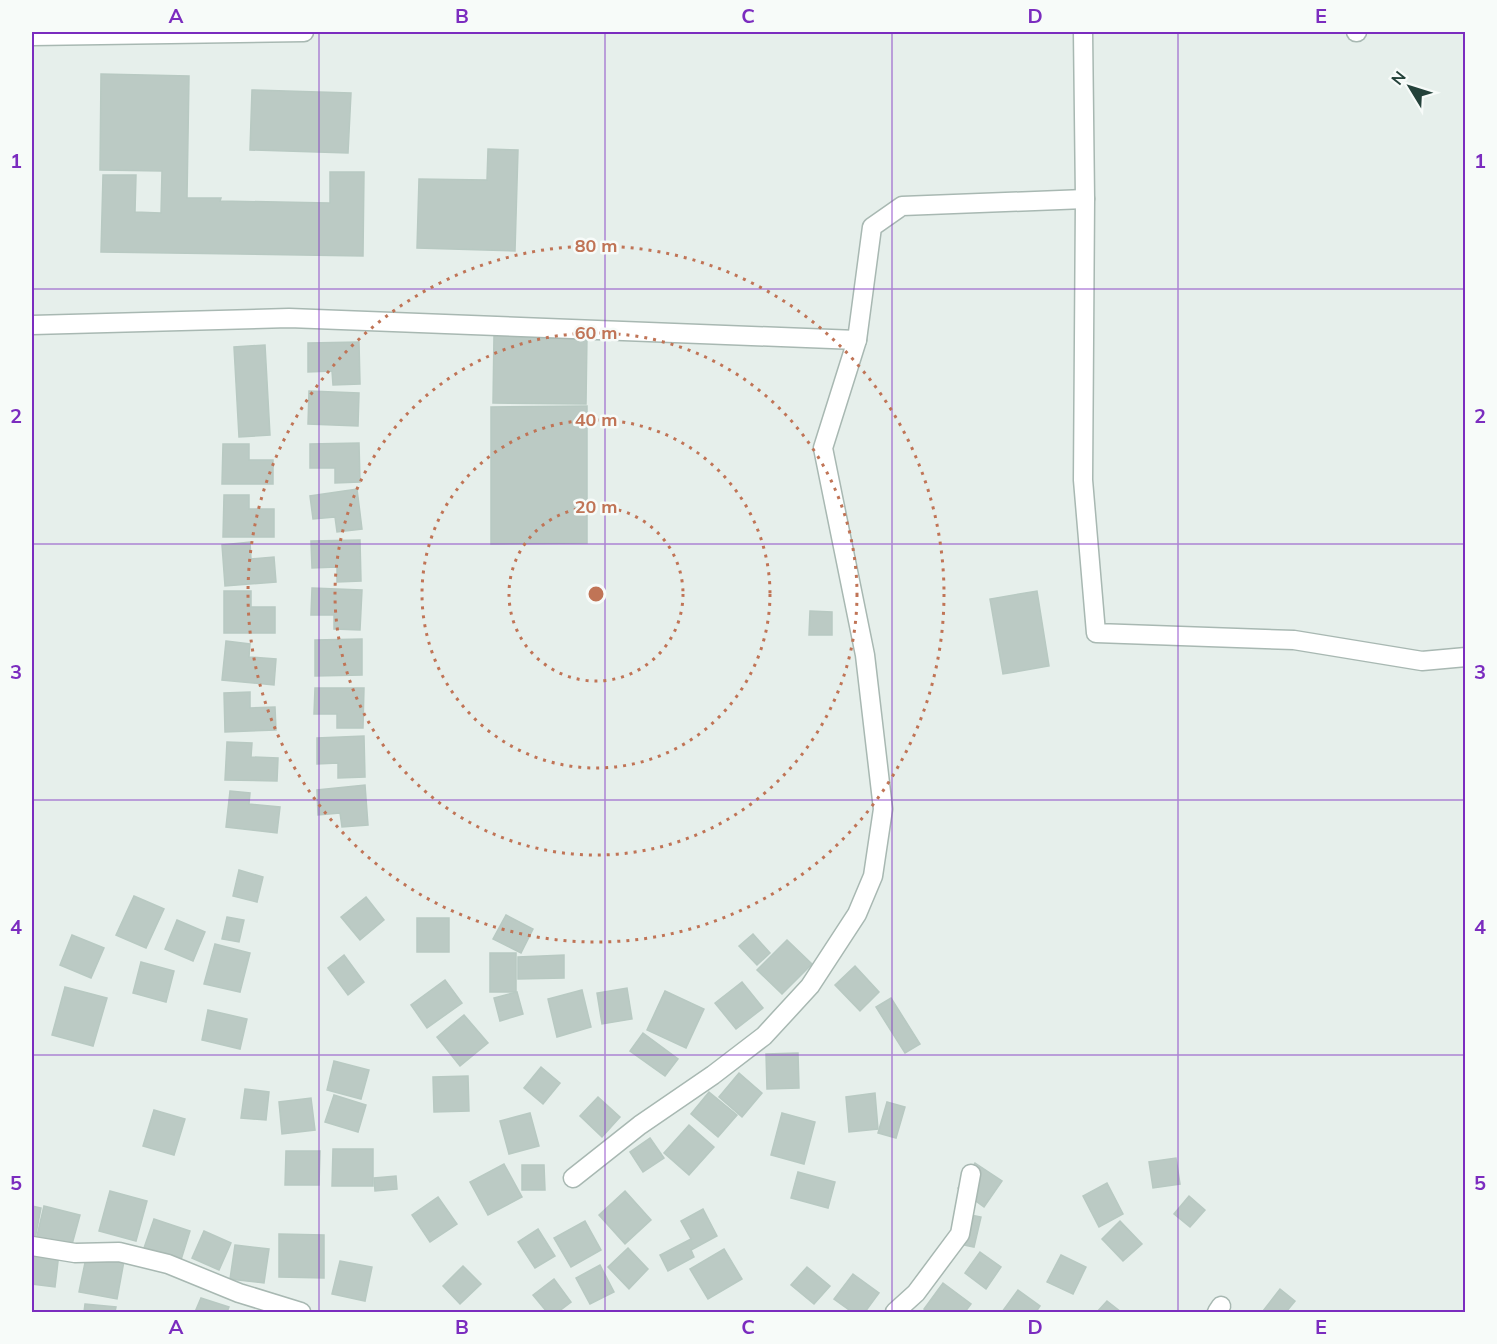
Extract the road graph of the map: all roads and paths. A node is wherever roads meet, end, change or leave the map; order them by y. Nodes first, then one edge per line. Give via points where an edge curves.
1 (304, 32) edge
2 (1083, 32) edge
3 (32, 36) edge
4 (1085, 199) junction
5 (32, 325) edge
6 (857, 340) junction
7 (1466, 657) edge
8 (971, 1174) dead end
9 (573, 1178) dead end
10 (32, 1246) edge
11 (301, 1312) edge
12 (896, 1312) edge

1 - 3 street
2 - 4 street
4 - 6 street via 902,206 872,227
4 - 7 street via 1083,480 1096,633 1294,640 1422,661
5 - 6 street via 289,318
6 - 9 street via 823,448 865,655 883,809 873,876 857,914 810,986 764,1036
8 - 12 street via 960,1234 916,1293
10 - 11 street via 75,1253 119,1252 168,1264 239,1293

